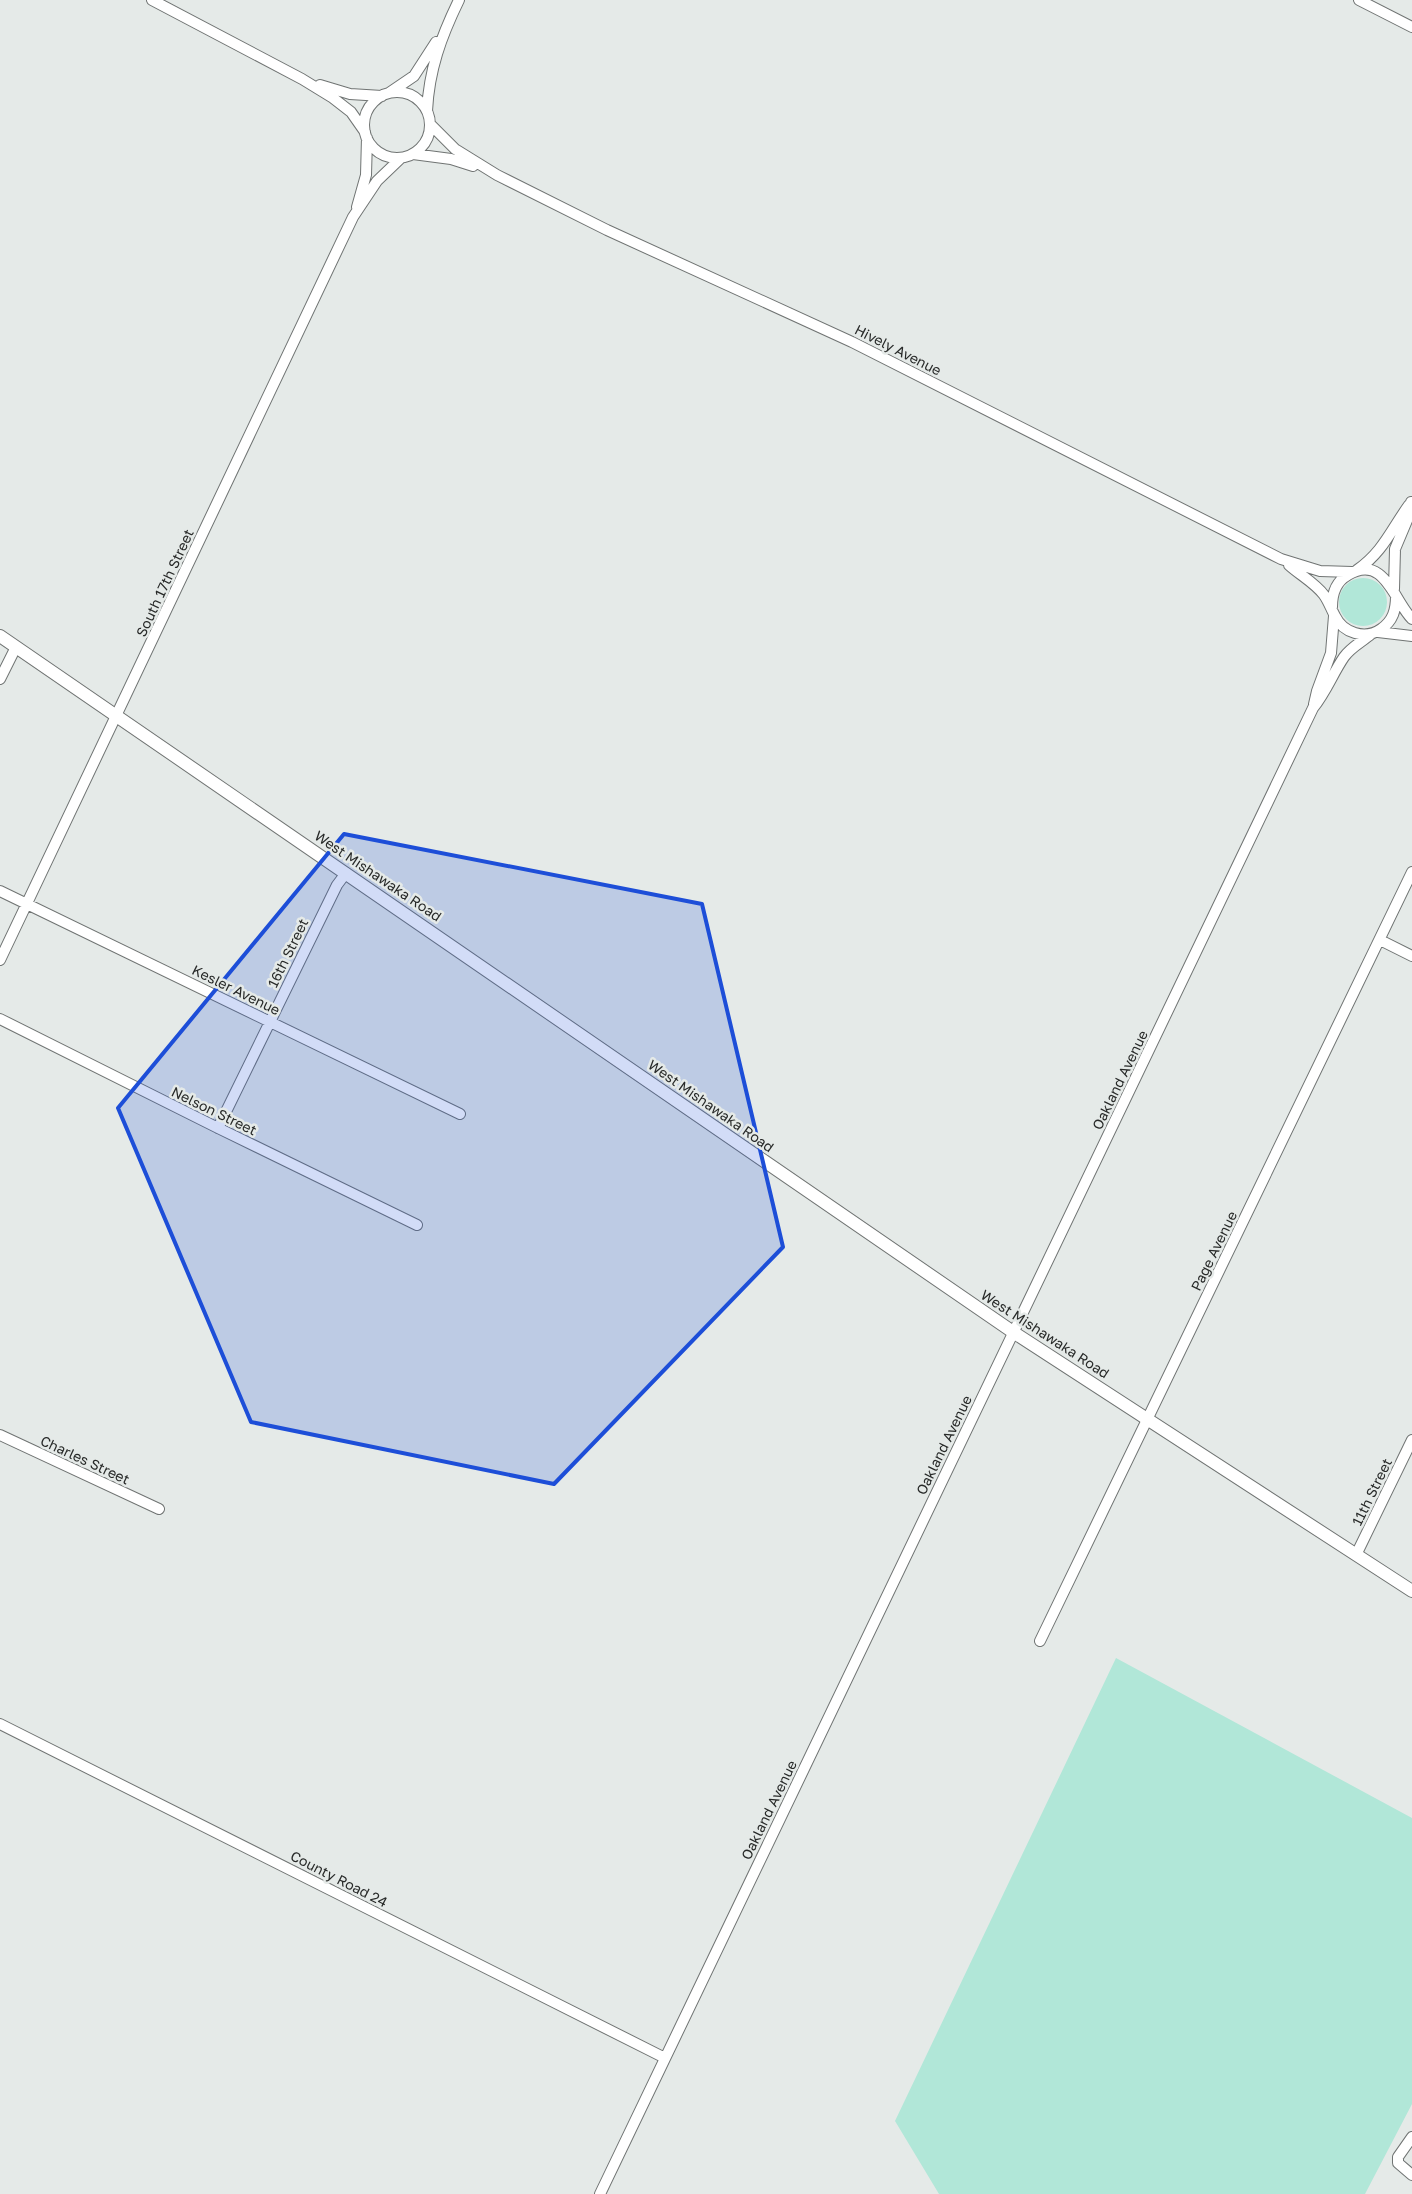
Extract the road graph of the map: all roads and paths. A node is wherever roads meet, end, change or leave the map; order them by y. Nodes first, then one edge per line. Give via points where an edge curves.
1 (152, 0) edge
2 (459, 0) edge
3 (1358, 0) edge
4 (447, 24) junction
5 (1412, 27) edge
6 (302, 79) junction
7 (385, 95) junction
8 (427, 111) junction
9 (430, 124) junction
10 (366, 135) junction
11 (413, 154) junction
12 (401, 158) junction
13 (497, 175) junction
14 (354, 217) junction
15 (1412, 501) edge
16 (1280, 559) junction
17 (1355, 571) junction
18 (1395, 593) junction
19 (1333, 612) junction
20 (1412, 619) edge
21 (1374, 633) junction
22 (0, 636) edge
23 (1412, 636) edge
24 (16, 647) junction
25 (0, 679) edge
26 (1313, 708) junction
27 (116, 716) junction
28 (1412, 872) edge
29 (346, 873) junction
30 (0, 891) edge
31 (27, 904) junction
32 (1380, 940) junction
33 (1412, 956) edge
34 (0, 960) edge
35 (0, 1019) edge
36 (269, 1022) junction
37 (460, 1114) dead end
38 (218, 1128) junction
39 (417, 1225) dead end
40 (1013, 1332) junction
41 (1148, 1419) junction
42 (0, 1435) edge
43 (1412, 1440) edge
44 (159, 1509) dead end
45 (1356, 1555) junction
46 (1412, 1591) edge
47 (1040, 1641) dead end
48 (0, 1724) edge
49 (665, 2058) junction
50 (1412, 2136) edge
51 (1412, 2175) edge
52 (600, 2194) edge

1 - 6 street
2 - 4 street
3 - 5 street
4 - 7 street via 414,76
4 - 8 street via 431,69
6 - 7 street via 345,93
6 - 10 street via 344,105 357,118
7 - 8 street via 399,92 410,95
7 - 10 street via 373,103 366,114
8 - 9 street
9 - 11 street via 428,138
9 - 13 street, Hively Avenue via 455,150
10 - 12 street via 379,153
10 - 14 street via 366,174
11 - 12 street
11 - 13 street, Hively Avenue via 450,159
12 - 14 street via 377,181
13 - 16 street, Hively Avenue via 616,234 852,342
14 - 27 street, South 17th Street
15 - 17 street via 1376,556
15 - 18 street via 1395,549
16 - 17 street, Hively Avenue via 1320,571
16 - 19 street, Hively Avenue via 1316,586
17 - 18 street, Hively Avenue via 1368,570 1379,574
17 - 19 street via 1335,586
18 - 20 street, Hively Avenue
18 - 21 street via 1393,617
19 - 21 street, Hively Avenue via 1340,625 1349,632
19 - 26 street, Oakland Avenue via 1331,653
21 - 23 street, Hively Avenue
21 - 26 street, Oakland Avenue via 1344,657
22 - 24 main road, West Mishawaka Road
24 - 25 street
24 - 27 main road, West Mishawaka Road
26 - 40 street, Oakland Avenue
27 - 29 main road, West Mishawaka Road
27 - 31 street, South 17th Street
28 - 32 street, Page Avenue
29 - 36 street, 16th Street via 337,884
29 - 40 main road, West Mishawaka Road
30 - 31 street, Kesler Avenue
31 - 34 street, South 17th Street
31 - 36 street, Kesler Avenue
32 - 33 street
32 - 41 street, Page Avenue
35 - 38 street, Nelson Street
36 - 37 street, Kesler Avenue
36 - 38 street, 16th Street
38 - 39 street, Nelson Street
40 - 41 main road, West Mishawaka Road
40 - 49 street, Oakland Avenue
41 - 45 main road, West Mishawaka Road
41 - 47 street, Page Avenue
42 - 44 street, Charles Street
43 - 45 street, 11th Street
45 - 46 main road, West Mishawaka Road
48 - 49 street, County Road 24
49 - 52 street, Oakland Avenue
50 - 51 street via 1398,2157 1398,2163

